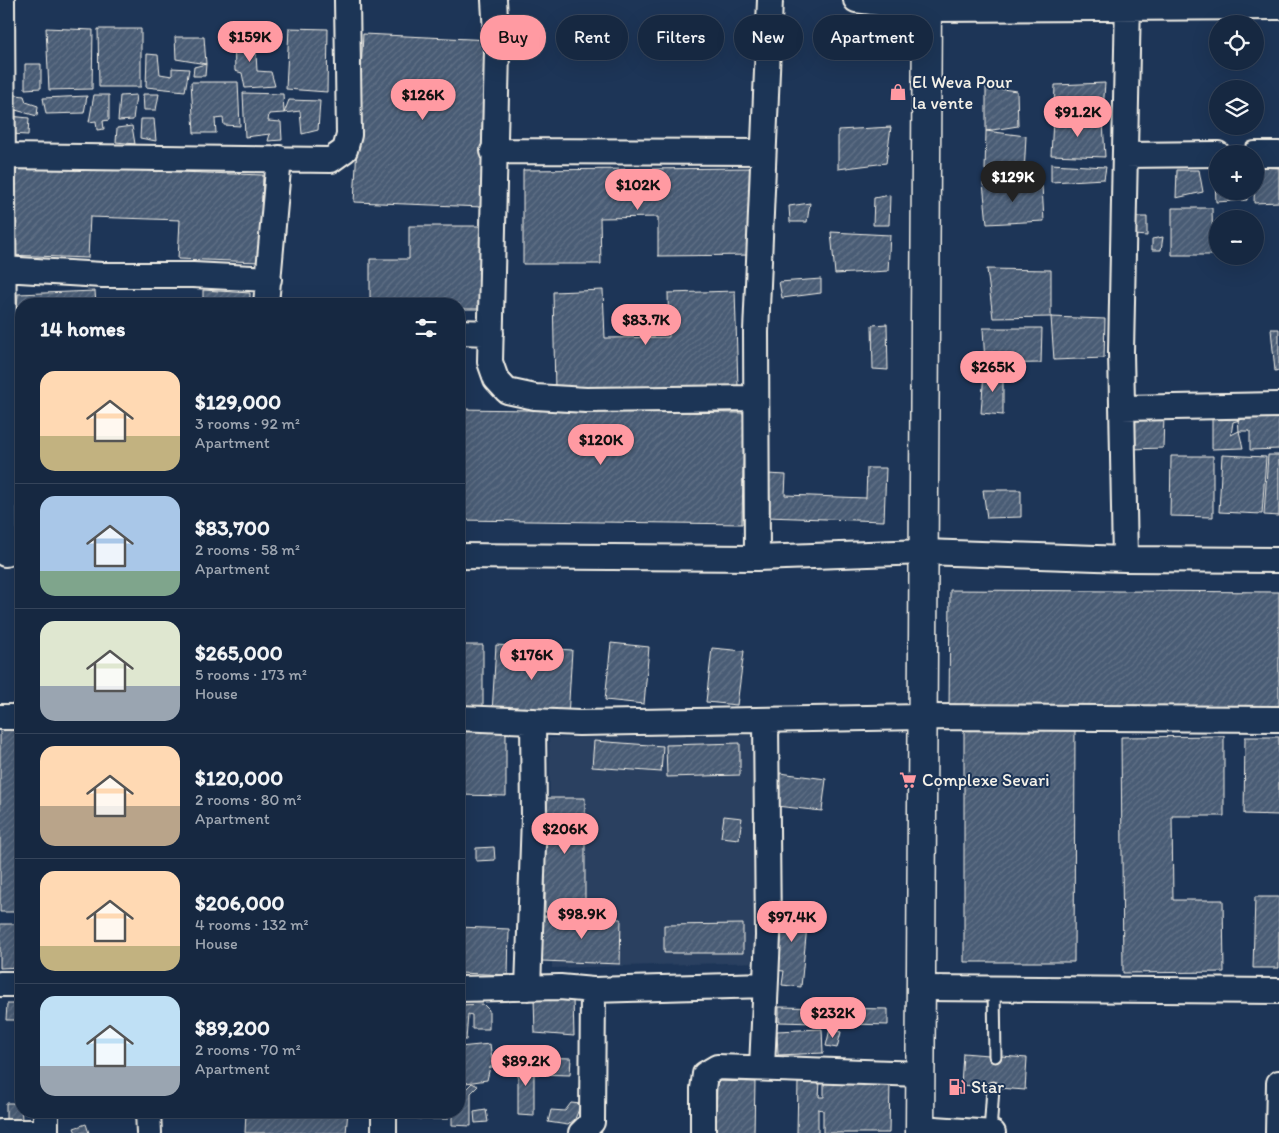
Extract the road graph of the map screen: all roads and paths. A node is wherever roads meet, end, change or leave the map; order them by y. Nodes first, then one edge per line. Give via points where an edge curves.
1 (2, 0) edge
2 (347, 0) edge
3 (494, 0) edge
4 (770, 0) edge
5 (856, 0) edge
6 (927, 4) edge
7 (1128, 5) edge
8 (1279, 7) edge
9 (493, 151) junction
10 (763, 152) junction
11 (1209, 154) edge
12 (1264, 154) edge
13 (1279, 154) edge
14 (1126, 155) junction
15 (3, 156) junction
16 (279, 158) junction
17 (3, 269) junction
18 (269, 279) junction
19 (267, 298) edge
20 (465, 332) edge
21 (491, 333) junction
22 (13, 389) edge
23 (756, 398) junction
24 (1279, 405) edge
25 (1122, 408) junction
26 (924, 552) junction
27 (9, 554) edge
28 (465, 556) edge
29 (757, 558) junction
30 (1124, 559) junction
31 (1279, 560) edge
32 (0, 717) edge
33 (15, 717) edge
34 (922, 717) junction
35 (465, 718) edge
36 (1279, 719) edge
37 (533, 721) junction
38 (766, 721) junction
39 (0, 984) edge
40 (15, 984) edge
41 (765, 985) junction
42 (528, 988) junction
43 (921, 988) junction
44 (465, 989) edge
45 (994, 989) junction
46 (593, 990) junction
47 (1279, 991) edge
48 (995, 1056) dead end
49 (762, 1067) junction
50 (920, 1074) junction
51 (1279, 1083) edge
52 (993, 1088) dead end
53 (46, 1118) edge
54 (148, 1118) edge
55 (384, 1118) edge
56 (920, 1131) edge
57 (0, 1132) edge
58 (46, 1133) edge
59 (149, 1133) edge
60 (384, 1133) edge
61 (581, 1133) edge
62 (703, 1133) edge
63 (992, 1133) edge
64 (1278, 1133) edge

1 - 15 street
2 - 16 street via 349,135 345,150 331,160
3 - 9 street via 497,50
4 - 10 street
5 - 6 street
6 - 7 street
6 - 26 main road
7 - 8 street
7 - 14 street
9 - 10 street
9 - 21 street
10 - 23 street
11 - 14 street
12 - 13 street
14 - 25 street
15 - 16 street
15 - 17 street
16 - 18 street
17 - 18 street
17 - 22 street
18 - 19 street
20 - 21 street
21 - 23 street via 490,362 496,379 507,391 536,397 586,400
22 - 27 street
23 - 29 street
24 - 25 street
25 - 30 street
26 - 29 street
26 - 30 street
26 - 34 main road
28 - 29 street
30 - 31 street
32 - 33 street
34 - 36 street
34 - 38 street
34 - 43 main road
35 - 37 street
37 - 38 street
37 - 42 street via 534,817
38 - 41 street via 768,936
39 - 40 street
41 - 46 street
41 - 49 street
42 - 44 street
42 - 46 street
43 - 45 street
43 - 50 main road
45 - 47 street
45 - 48 lane
46 - 61 street via 592,1122
49 - 50 street
49 - 62 street via 718,1067 706,1074
50 - 56 main road
51 - 64 street
52 - 63 lane
53 - 58 street
54 - 59 street
55 - 60 street
56 - 63 street
57 - 58 street

